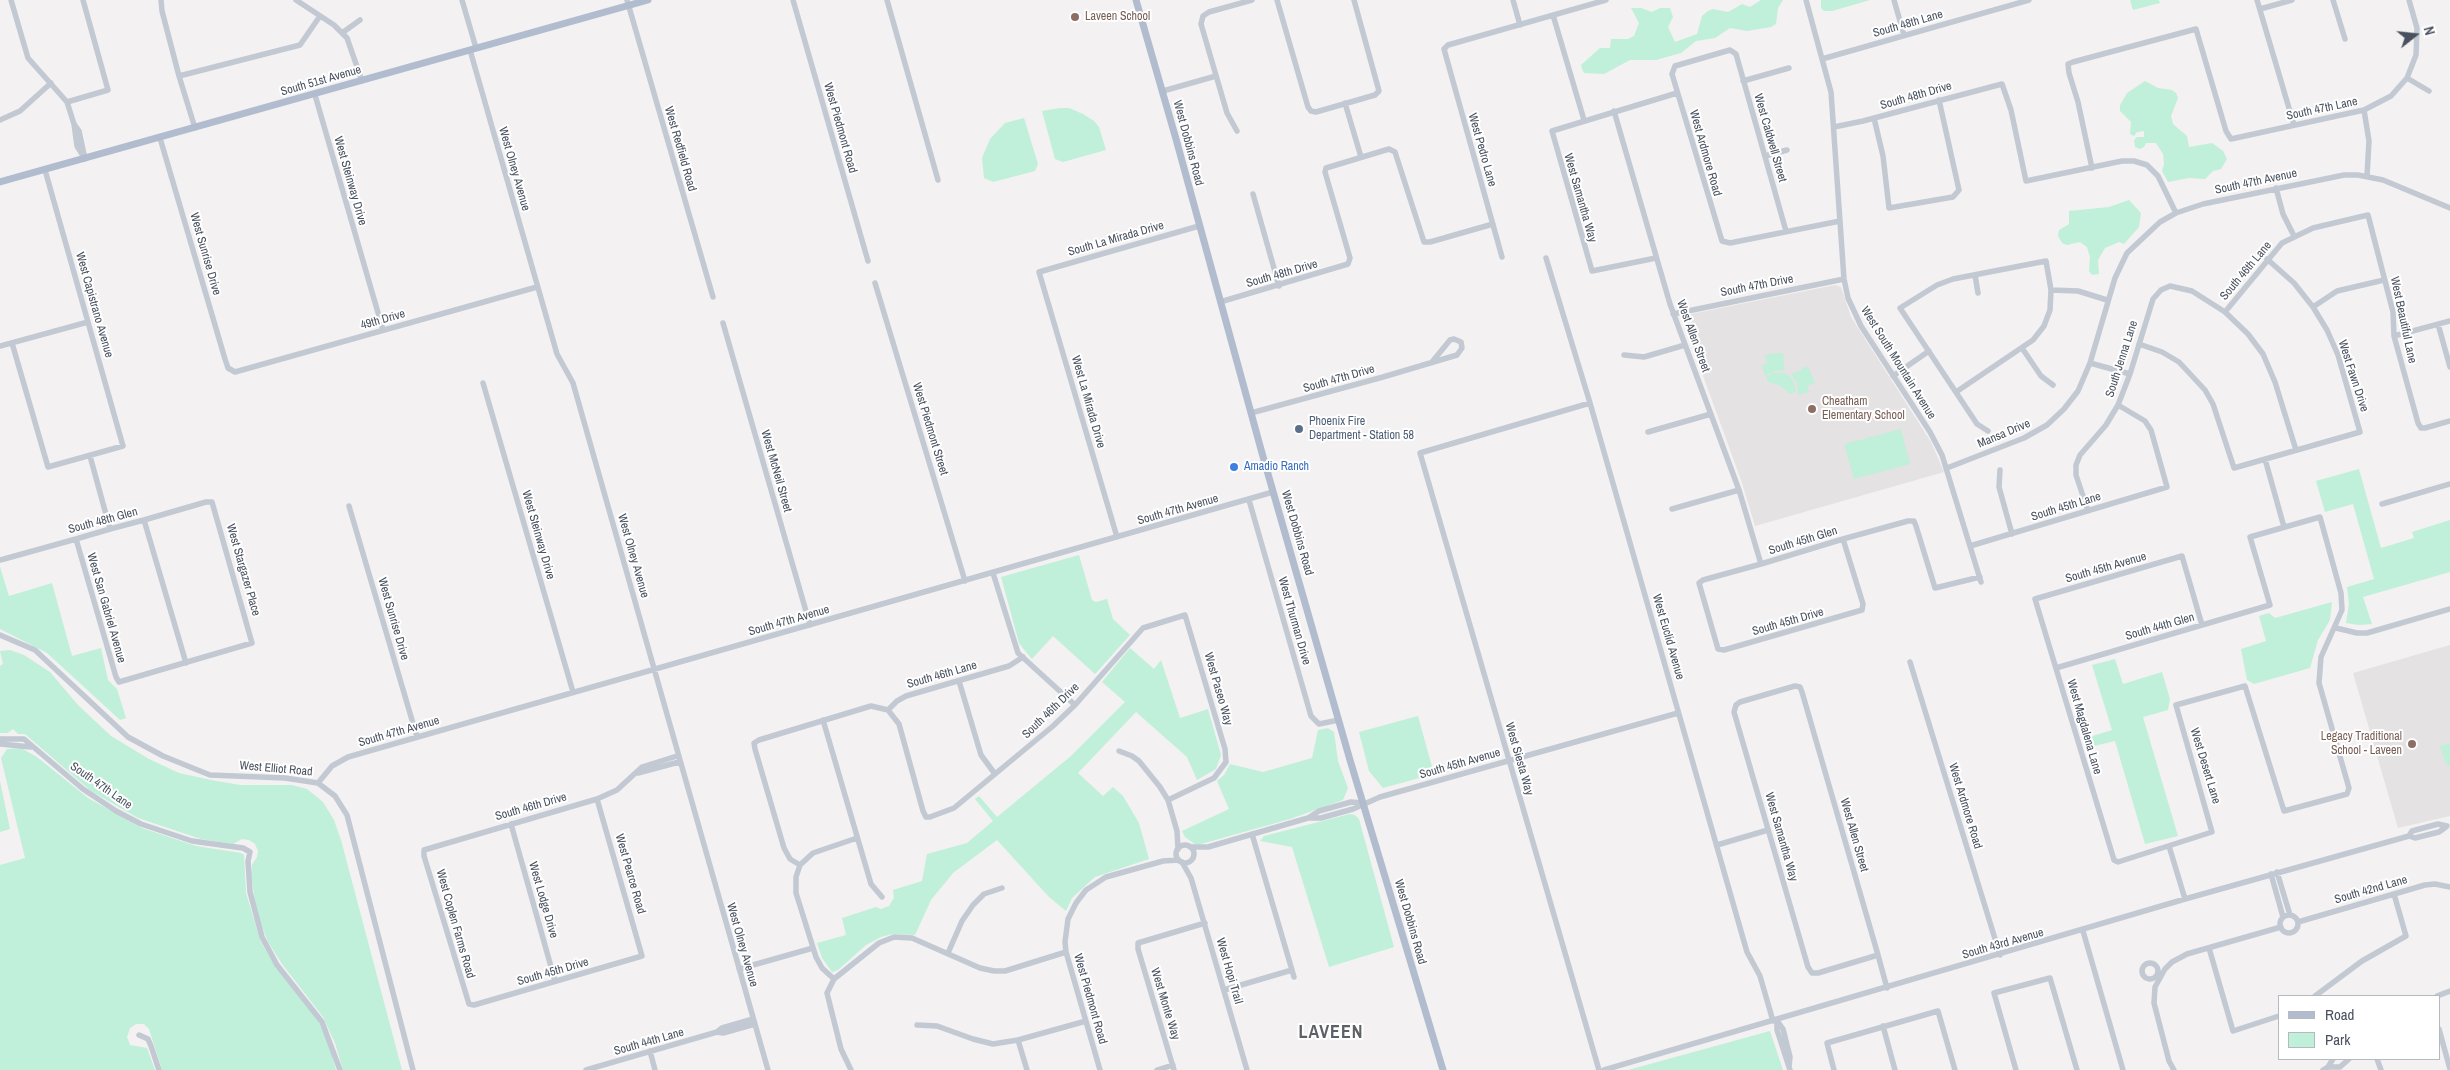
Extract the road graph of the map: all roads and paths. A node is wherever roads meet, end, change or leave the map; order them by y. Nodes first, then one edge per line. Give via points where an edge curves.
1 (12, 0) edge
2 (83, 0) edge
3 (161, 0) edge
4 (296, 0) edge
5 (462, 0) edge
6 (648, 0) edge
7 (793, 0) edge
8 (887, 0) edge
9 (1136, 0) edge
10 (1252, 0) edge
11 (1277, 0) edge
12 (1354, 0) edge
13 (1513, 0) edge
14 (1606, 0) edge
15 (1806, 0) edge
16 (1894, 0) edge
17 (2029, 0) edge
18 (2257, 0) edge
19 (2292, 0) edge
20 (2333, 0) edge
21 (2409, 0) edge
22 (628, 3) edge
23 (1582, 3) edge
24 (2260, 9) junction
25 (1553, 15) junction
26 (320, 16) junction
27 (360, 20) dead end
28 (1520, 24) junction
29 (342, 33) junction
30 (1904, 35) junction
31 (2344, 39) dead end
32 (473, 49) junction
33 (1733, 50) joint
34 (1822, 59) junction
35 (1789, 68) dead end
36 (179, 76) junction
37 (1216, 76) junction
38 (2407, 78) junction
39 (362, 81) junction
40 (1743, 81) junction
41 (51, 83) junction
42 (2429, 90) dead end
43 (1163, 91) junction
44 (1677, 93) junction
45 (315, 95) junction
46 (1939, 100) junction
47 (67, 102) junction
48 (1345, 103) junction
49 (2364, 110) junction
50 (1614, 111) junction
51 (1874, 118) junction
52 (0, 120) edge
53 (1584, 120) junction
54 (2294, 125) junction
55 (1834, 127) junction
56 (195, 128) junction
57 (1238, 131) dead end
58 (160, 138) junction
59 (1787, 150) dead end
60 (1765, 156) junction
61 (1360, 157) junction
62 (85, 159) junction
63 (2092, 168) junction
64 (45, 170) junction
65 (2368, 176) junction
66 (938, 180) dead end
67 (0, 182) edge
68 (2276, 188) junction
69 (1253, 194) dead end
70 (2450, 208) edge
71 (2176, 213) junction
72 (2368, 215) joint
73 (1840, 221) junction
74 (1493, 224) junction
75 (1199, 226) junction
76 (1786, 231) junction
77 (2294, 236) junction
78 (1502, 257) dead end
79 (1546, 258) dead end
80 (1656, 258) junction
81 (2267, 258) junction
82 (868, 261) dead end
83 (1039, 272) joint
84 (1975, 275) junction
85 (1844, 280) junction
86 (2384, 280) junction
87 (875, 283) dead end
88 (1279, 286) junction
89 (537, 287) junction
90 (2051, 290) junction
91 (1978, 293) dead end
92 (713, 297) dead end
93 (2107, 300) junction
94 (1220, 302) junction
95 (2313, 307) junction
96 (2225, 312) junction
97 (1673, 314) junction
98 (2450, 320) edge
99 (88, 322) junction
100 (723, 323) dead end
101 (2438, 324) junction
102 (383, 330) junction
103 (2394, 336) junction
104 (12, 343) junction
105 (2139, 344) junction
106 (1685, 345) junction
107 (0, 346) edge
108 (2022, 348) junction
109 (1929, 351) junction
110 (1624, 355) dead end
111 (1432, 362) junction
112 (2090, 363) junction
113 (2450, 367) edge
114 (235, 372) joint
115 (2130, 374) junction
116 (1893, 376) junction
117 (483, 383) dead end
118 (2053, 385) dead end
119 (1956, 392) junction
120 (1590, 403) junction
121 (2118, 405) junction
122 (1251, 414) junction
123 (1711, 414) junction
124 (2450, 421) edge
125 (1988, 431) dead end
126 (1648, 432) dead end
127 (2296, 450) junction
128 (90, 456) junction
129 (2265, 459) junction
130 (1947, 468) junction
131 (2000, 470) dead end
132 (2450, 484) edge
133 (1739, 490) junction
134 (1274, 492) junction
135 (1249, 500) junction
136 (212, 502) joint
137 (2382, 504) dead end
138 (349, 506) dead end
139 (1672, 509) dead end
140 (2088, 511) junction
141 (144, 520) junction
142 (2284, 527) junction
143 (110, 529) junction
144 (2012, 534) junction
145 (1117, 537) junction
146 (76, 539) junction
147 (1843, 539) junction
148 (1970, 546) junction
149 (0, 560) edge
150 (1761, 564) junction
151 (993, 573) junction
152 (1980, 580) joint
153 (965, 581) junction
154 (2035, 599) joint
155 (2450, 609) edge
156 (1185, 615) joint
157 (810, 625) junction
158 (2202, 625) junction
159 (2336, 628) junction
160 (0, 635) edge
161 (1718, 649) joint
162 (1023, 658) junction
163 (1910, 662) dead end
164 (186, 663) junction
165 (2056, 668) junction
166 (654, 670) junction
167 (959, 681) junction
168 (1800, 687) joint
169 (574, 692) junction
170 (1075, 704) junction
171 (888, 710) junction
172 (1678, 712) junction
173 (823, 720) junction
174 (1339, 720) junction
175 (417, 737) junction
176 (0, 739) edge
177 (0, 744) edge
178 (33, 747) junction
179 (1118, 751) dead end
180 (678, 759) junction
181 (1509, 760) junction
182 (995, 774) junction
183 (318, 783) junction
184 (598, 799) junction
185 (1168, 800) junction
186 (1363, 803) junction
187 (511, 824) junction
188 (2448, 826) edge
189 (1768, 830) junction
190 (1177, 831) junction
191 (1252, 834) junction
192 (857, 838) junction
193 (1716, 845) junction
194 (1189, 846) junction
195 (2170, 846) junction
196 (1208, 847) junction
197 (424, 850) joint
198 (1177, 850) junction
199 (1191, 859) junction
200 (1163, 861) junction
201 (1180, 861) junction
202 (800, 865) junction
203 (2274, 873) junction
204 (1191, 878) junction
205 (1002, 888) dead end
206 (2450, 888) edge
207 (2394, 894) junction
208 (882, 897) dead end
209 (2184, 899) junction
210 (2287, 916) junction
211 (2298, 922) junction
212 (1205, 923) junction
213 (2280, 927) junction
214 (2084, 931) junction
215 (813, 948) junction
216 (2209, 948) junction
217 (948, 952) junction
218 (1066, 952) junction
219 (2000, 955) junction
220 (642, 956) joint
221 (1878, 956) junction
222 (739, 969) junction
223 (1292, 970) junction
224 (1294, 977) dead end
225 (834, 979) junction
226 (556, 981) junction
227 (1887, 988) junction
228 (1224, 990) junction
229 (2316, 995) edge
230 (469, 1004) joint
231 (2278, 1016) edge
232 (1775, 1020) junction
233 (1086, 1021) junction
234 (754, 1022) junction
235 (917, 1025) dead end
236 (1883, 1026) junction
237 (2440, 1033) edge
238 (139, 1035) dead end
239 (1018, 1040) junction
240 (2450, 1043) edge
241 (2443, 1045) junction
242 (650, 1051) junction
243 (2348, 1060) edge
244 (1173, 1068) edge
245 (1789, 1068) edge
246 (2325, 1069) edge
247 (2450, 1069) edge
248 (159, 1070) edge
249 (340, 1070) edge
250 (413, 1070) edge
251 (586, 1070) edge
252 (655, 1070) edge
253 (768, 1070) edge
254 (851, 1070) edge
255 (1027, 1070) edge
256 (1100, 1070) edge
257 (1157, 1070) edge
258 (1248, 1070) edge
259 (1443, 1070) edge
260 (1599, 1070) edge
261 (1604, 1070) edge
262 (1834, 1070) edge
263 (1895, 1070) edge
264 (1955, 1070) edge
265 (2016, 1070) edge
266 (2077, 1070) edge
267 (2123, 1070) edge
268 (2174, 1070) edge

1 - 41 street via 28,58
2 - 47 street via 108,90
3 - 36 street
4 - 26 street
5 - 32 street, West Olney Avenue
6 - 22 main road, South 51st Avenue
7 - 82 street, West Piedmont Road
8 - 66 street
9 - 43 main road, West Dobbins Road
10 - 37 street via 1203,16 1201,24
11 - 48 street via 1311,111
12 - 48 street via 1379,91
13 - 28 street
14 - 23 street
15 - 34 street, West South Mountain Avenue
16 - 30 street
17 - 30 street, South 48th Lane
18 - 24 street
19 - 24 street
20 - 31 street
21 - 38 street via 2418,48
22 - 32 main road, South 51st Avenue
22 - 92 street, West Redfield Road
23 - 25 street
24 - 54 street
25 - 28 street
25 - 53 street
26 - 29 street
26 - 36 street via 300,45
27 - 29 street
28 - 74 street, West Pedro Lane via 1448,45 1444,49
29 - 39 street via 350,45
30 - 34 street, South 48th Lane
32 - 39 main road, South 51st Avenue
32 - 89 street, West Olney Avenue
33 - 40 street, West Caldwell Street
33 - 44 street, West Ardmore Road via 1674,66
34 - 55 street, West South Mountain Avenue via 1831,92
35 - 40 street
36 - 56 street
37 - 43 street
37 - 57 street via 1227,113
38 - 42 street
38 - 49 street, South 47th Lane via 2384,102
39 - 45 main road, South 51st Avenue
40 - 60 street, West Caldwell Street
41 - 47 street
41 - 52 street via 20,111
43 - 75 main road, West Dobbins Road
44 - 50 street
44 - 76 street, West Ardmore Road via 1722,241 1730,243
45 - 56 main road, South 51st Avenue
45 - 102 street, West Steinway Drive
46 - 51 street, South 48th Drive
46 - 51 street via 1953,156 1958,194 1889,208 1883,156
46 - 63 street, South 48th Drive via 2002,84 2026,181
47 - 62 street via 79,131
48 - 61 street
49 - 54 street, South 47th Lane
49 - 65 street via 2369,141
50 - 53 street
50 - 80 street, West Allen Street
51 - 55 street, South 48th Drive
53 - 80 street, West Samantha Way via 1552,131 1592,270
54 - 63 street, South 47th Lane via 2231,139 2196,29 2068,64
55 - 73 street, West South Mountain Avenue
56 - 58 main road, South 51st Avenue
58 - 62 main road, South 51st Avenue
58 - 114 street, West Sunrise Drive via 224,359 228,368
59 - 60 street
60 - 76 street, West Caldwell Street
61 - 74 street via 1393,150 1424,242
61 - 88 street, South 48th Drive via 1326,168 1325,172 1350,258 1348,264
62 - 64 main road, South 51st Avenue
63 - 71 street via 2122,161 2147,165 2158,176
64 - 67 main road, South 51st Avenue
64 - 99 street, West Capistrano Avenue
65 - 68 street, South 47th Avenue via 2337,176
65 - 70 street, South 47th Avenue via 2399,185
68 - 71 street, South 47th Avenue
68 - 77 street via 2283,214
69 - 88 street
71 - 93 street, South 47th Avenue via 2160,222 2127,253
72 - 77 street, South 46th Lane via 2313,228
72 - 86 street, West Beautiful Lane
73 - 76 street
73 - 85 street, West South Mountain Avenue
74 - 78 street, West Pedro Lane
75 - 83 street, South La Mirada Drive
75 - 94 main road, West Dobbins Road
77 - 81 street, South 46th Lane
79 - 120 street, West Euclid Avenue
80 - 97 street, West Allen Street
81 - 95 street, West Fawn Drive via 2294,283
81 - 96 street, South 46th Lane
83 - 145 street, West La Mirada Drive
84 - 90 street via 2046,261
84 - 91 street
84 - 109 street via 1937,284 1900,308
85 - 97 street, South 47th Drive
85 - 116 street, West South Mountain Avenue via 1853,312
86 - 95 street via 2336,291
86 - 103 street, West Beautiful Lane via 2394,318
87 - 153 street, West Piedmont Street
88 - 94 street, South 48th Drive
89 - 102 street, 49th Drive
89 - 166 street, West Olney Avenue via 557,354 573,383
90 - 93 street via 2078,292
90 - 108 street via 2050,310 2044,326
93 - 112 street, Mansa Drive
94 - 122 main road, West Dobbins Road
95 - 127 street, West Fawn Drive via 2338,355 2360,432
96 - 105 street, South Jenna Lane via 2192,291 2170,286 2153,299
96 - 127 street via 2263,354
97 - 106 street, West Allen Street
98 - 101 street
99 - 104 street
99 - 128 street, West Capistrano Avenue via 123,446
100 - 157 street, West McNeil Street
101 - 103 street
101 - 113 street
102 - 114 street, 49th Drive
103 - 124 street, West Beautiful Lane via 2421,428
104 - 107 street
104 - 128 street via 48,467
105 - 115 street, South Jenna Lane
105 - 129 street via 2179,362 2205,390 2213,404 2234,468
106 - 110 street via 1644,357
106 - 123 street, West Allen Street
108 - 118 street via 2041,376
108 - 119 street
109 - 116 street
109 - 119 street
111 - 111 street, South 47th Drive via 1457,355 1462,342 1454,339 1446,342
111 - 122 street, South 47th Drive
112 - 115 street
112 - 130 street, Mansa Drive via 2078,391 2047,425 2014,443
115 - 121 street, South Jenna Lane
116 - 130 street, West South Mountain Avenue via 1935,440
117 - 169 street, West Steinway Drive
119 - 125 street via 1977,424
120 - 172 street, West Euclid Avenue
120 - 181 street, West Siesta Way via 1420,453
121 - 140 street, South Jenna Lane via 2076,465 2076,475
121 - 140 street, South 45th Lane via 2152,430 2167,487
122 - 134 main road, West Dobbins Road
123 - 126 street
123 - 133 street, West Allen Street
127 - 129 street
128 - 143 street
129 - 142 street
130 - 148 street, West South Mountain Avenue
131 - 144 street via 1999,487
132 - 137 street
133 - 139 street
133 - 150 street, West Allen Street
134 - 135 street, South 47th Avenue
134 - 174 main road, West Dobbins Road
135 - 145 street, South 47th Avenue
135 - 174 street, West Thurman Drive via 1311,716 1319,724
136 - 141 street, South 48th Glen
136 - 164 street, West Stargazer Place via 252,644
138 - 175 street, West Sunrise Drive
140 - 144 street, South 45th Lane
141 - 143 street, South 48th Glen
141 - 164 street
142 - 158 street, South 44th Glen via 2250,537 2270,605
142 - 159 street via 2320,517 2342,601
143 - 146 street, South 48th Glen
144 - 148 street, South 45th Lane
145 - 151 street, South 47th Avenue
146 - 149 street, South 48th Glen
146 - 164 street, West San Gabriel Avenue via 119,682
147 - 150 street, South 45th Glen
147 - 152 street, South 45th Glen via 1914,521 1935,588
147 - 161 street, South 45th Drive via 1862,610 1724,650
148 - 152 street, West South Mountain Avenue
150 - 161 street, South 45th Glen via 1699,583
151 - 153 street, South 47th Avenue
151 - 162 street via 1015,646
153 - 157 street, South 47th Avenue
154 - 158 street, South 45th Avenue via 2182,556
154 - 165 street, West Magdalena Lane
155 - 159 street via 2367,633
156 - 170 street, South 46th Drive via 1143,628
156 - 185 street, West Paseo Way via 1225,749 1226,762 1214,778
157 - 166 street, South 47th Avenue
158 - 165 street, South 44th Glen
159 - 195 street, West Desert Lane via 2320,657 2318,677 2349,792 2284,811 2245,686 2176,705 2212,832
160 - 183 street, West Elliot Road via 35,650 128,737 163,756 210,775 285,778
162 - 167 street, South 46th Lane via 1009,666
162 - 170 street
163 - 219 street, West Ardmore Road
165 - 195 street, West Magdalena Lane via 2114,860 2118,862
166 - 169 street, South 47th Avenue
166 - 180 street, West Olney Avenue
167 - 171 street, South 46th Lane via 906,696
167 - 182 street via 981,755
168 - 189 street, West Samantha Way via 1740,702 1734,712
168 - 221 street, West Allen Street
169 - 175 street, South 47th Avenue
170 - 182 street, South 46th Drive
171 - 173 street via 871,706
171 - 182 street, South 46th Drive via 898,724 926,817 954,808
172 - 181 street, South 45th Avenue
172 - 193 street, West Euclid Avenue
173 - 192 street
173 - 202 street via 754,742 784,848 790,859
174 - 186 main road, West Dobbins Road
175 - 183 street, South 47th Avenue via 348,757 332,766
176 - 178 street, South 47th Lane via 24,739
177 - 178 street
178 - 249 street, South 47th Lane via 83,789 144,825 192,841 250,852 250,892 263,940 277,965 322,1022
179 - 185 street, West Hopi Trail via 1139,761
180 - 184 street, South 46th Drive via 642,767 617,790
180 - 222 street, West Olney Avenue
181 - 186 street, South 45th Avenue
181 - 260 street, West Siesta Way
183 - 250 street, West Elliot Road via 335,796 347,815
184 - 187 street, South 46th Drive
184 - 220 street, West Pearce Road
185 - 190 street, West Hopi Trail
186 - 191 street, South 45th Avenue via 1321,818 1308,818
186 - 259 main road, West Dobbins Road
187 - 197 street, South 46th Drive
187 - 226 street, West Lodge Drive
188 - 203 street, South 43rd Avenue via 2438,824 2412,831 2409,836
189 - 193 street
189 - 221 street, West Samantha Way via 1812,973
190 - 194 street, West Hopi Trail
190 - 198 street, West Hopi Trail
191 - 196 street, South 45th Avenue
191 - 223 street
192 - 202 street via 817,850
192 - 208 street via 871,884
193 - 232 street, West Euclid Avenue via 1747,952 1760,976
194 - 196 street, South 45th Avenue
194 - 198 street
194 - 199 street, West Hopi Trail via 1193,852
195 - 209 street
196 - 199 street, South 45th Avenue
197 - 230 street, West Coplen Farms Road
198 - 200 street
198 - 201 street, West Hopi Trail
199 - 201 street
199 - 204 street, West Hopi Trail
200 - 201 street
200 - 218 street, West Piedmont Road via 1106,877 1093,885 1076,903 1068,919
201 - 204 street, West Hopi Trail
202 - 215 street via 796,893
203 - 209 street, South 43rd Avenue
203 - 210 street
204 - 212 street, West Hopi Trail
205 - 217 street via 984,894 973,905
206 - 207 street, South 42nd Lane via 2436,884
207 - 211 street, South 42nd Lane
207 - 229 street via 2406,936 2362,961
209 - 214 street, South 43rd Avenue
210 - 211 street
210 - 213 street
211 - 213 street, South 42nd Lane via 2290,933
212 - 228 street, West Hopi Trail
212 - 244 street, West Monte Way via 1138,943
213 - 216 street, South 42nd Lane
214 - 219 street, South 43rd Avenue
214 - 267 street
215 - 222 street
215 - 225 street via 819,963
216 - 231 street via 2233,1031
216 - 268 street, South 42nd Lane via 2179,958 2158,976 2154,1003
217 - 218 street via 980,968 1005,971
217 - 225 street via 912,938 894,937 872,947
218 - 233 street, West Piedmont Road
219 - 227 street, South 43rd Avenue
220 - 226 street, South 45th Drive
221 - 227 street, West Allen Street
222 - 234 street, West Olney Avenue
223 - 224 street
223 - 228 street
225 - 254 street via 827,993 840,1049
226 - 230 street, South 45th Drive
227 - 232 street, South 43rd Avenue
228 - 258 street, West Hopi Trail
232 - 245 street, West Euclid Avenue via 1783,1029 1790,1057
232 - 261 street, South 43rd Avenue
233 - 239 street
233 - 256 street, West Piedmont Road
234 - 242 street, South 44th Lane
234 - 253 street, West Olney Avenue
235 - 239 street via 937,1026 988,1043
236 - 262 street via 1827,1043
236 - 263 street
236 - 264 street via 1938,1011
237 - 241 street
238 - 248 street via 148,1039
239 - 255 street
240 - 241 street
241 - 247 street
242 - 251 street, South 44th Lane
242 - 252 street
243 - 246 street via 2340,1068
244 - 257 street
265 - 266 street via 1994,993 2050,978

